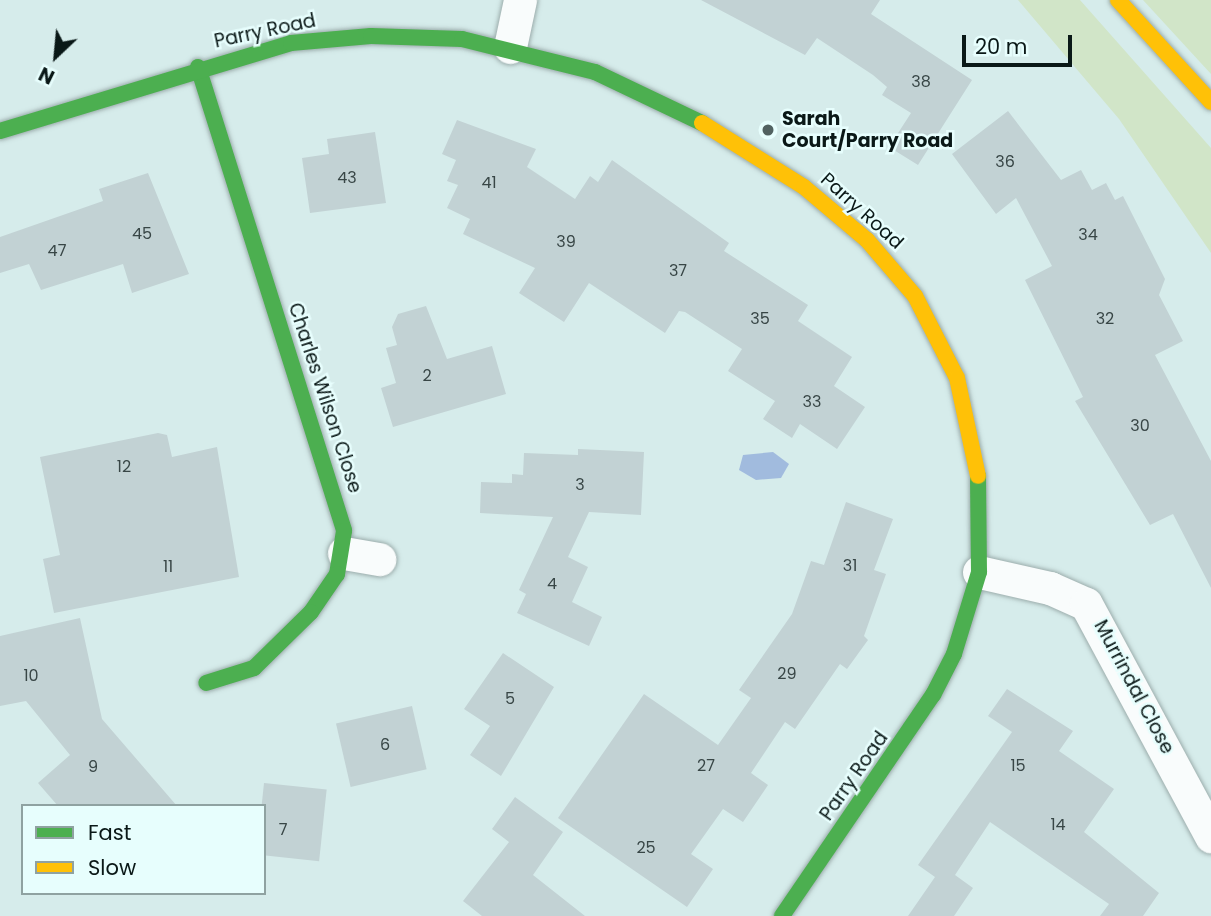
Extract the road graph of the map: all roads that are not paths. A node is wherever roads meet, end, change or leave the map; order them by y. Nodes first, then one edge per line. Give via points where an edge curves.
1 (520, 0) edge
2 (1118, 0) edge
3 (510, 47) junction
4 (198, 67) junction
5 (1211, 102) edge
6 (0, 131) edge
7 (344, 553) junction
8 (379, 559) dead end
9 (979, 572) junction
10 (206, 683) dead end
11 (1211, 836) edge
12 (782, 916) edge

1 - 3 street
2 - 5 street
3 - 4 street, Parry Road via 416,36 350,37 291,43
3 - 9 street, Parry Road via 636,88 724,134 838,212 891,265 939,336 969,416 980,487
4 - 6 street, Parry Road
4 - 7 street, Charles Wilson Close via 339,511
7 - 8 street
7 - 10 street via 326,594 273,652 240,677
9 - 11 street, Murrindal Close via 1049,587 1092,611
9 - 12 street, Parry Road via 954,654 933,695

